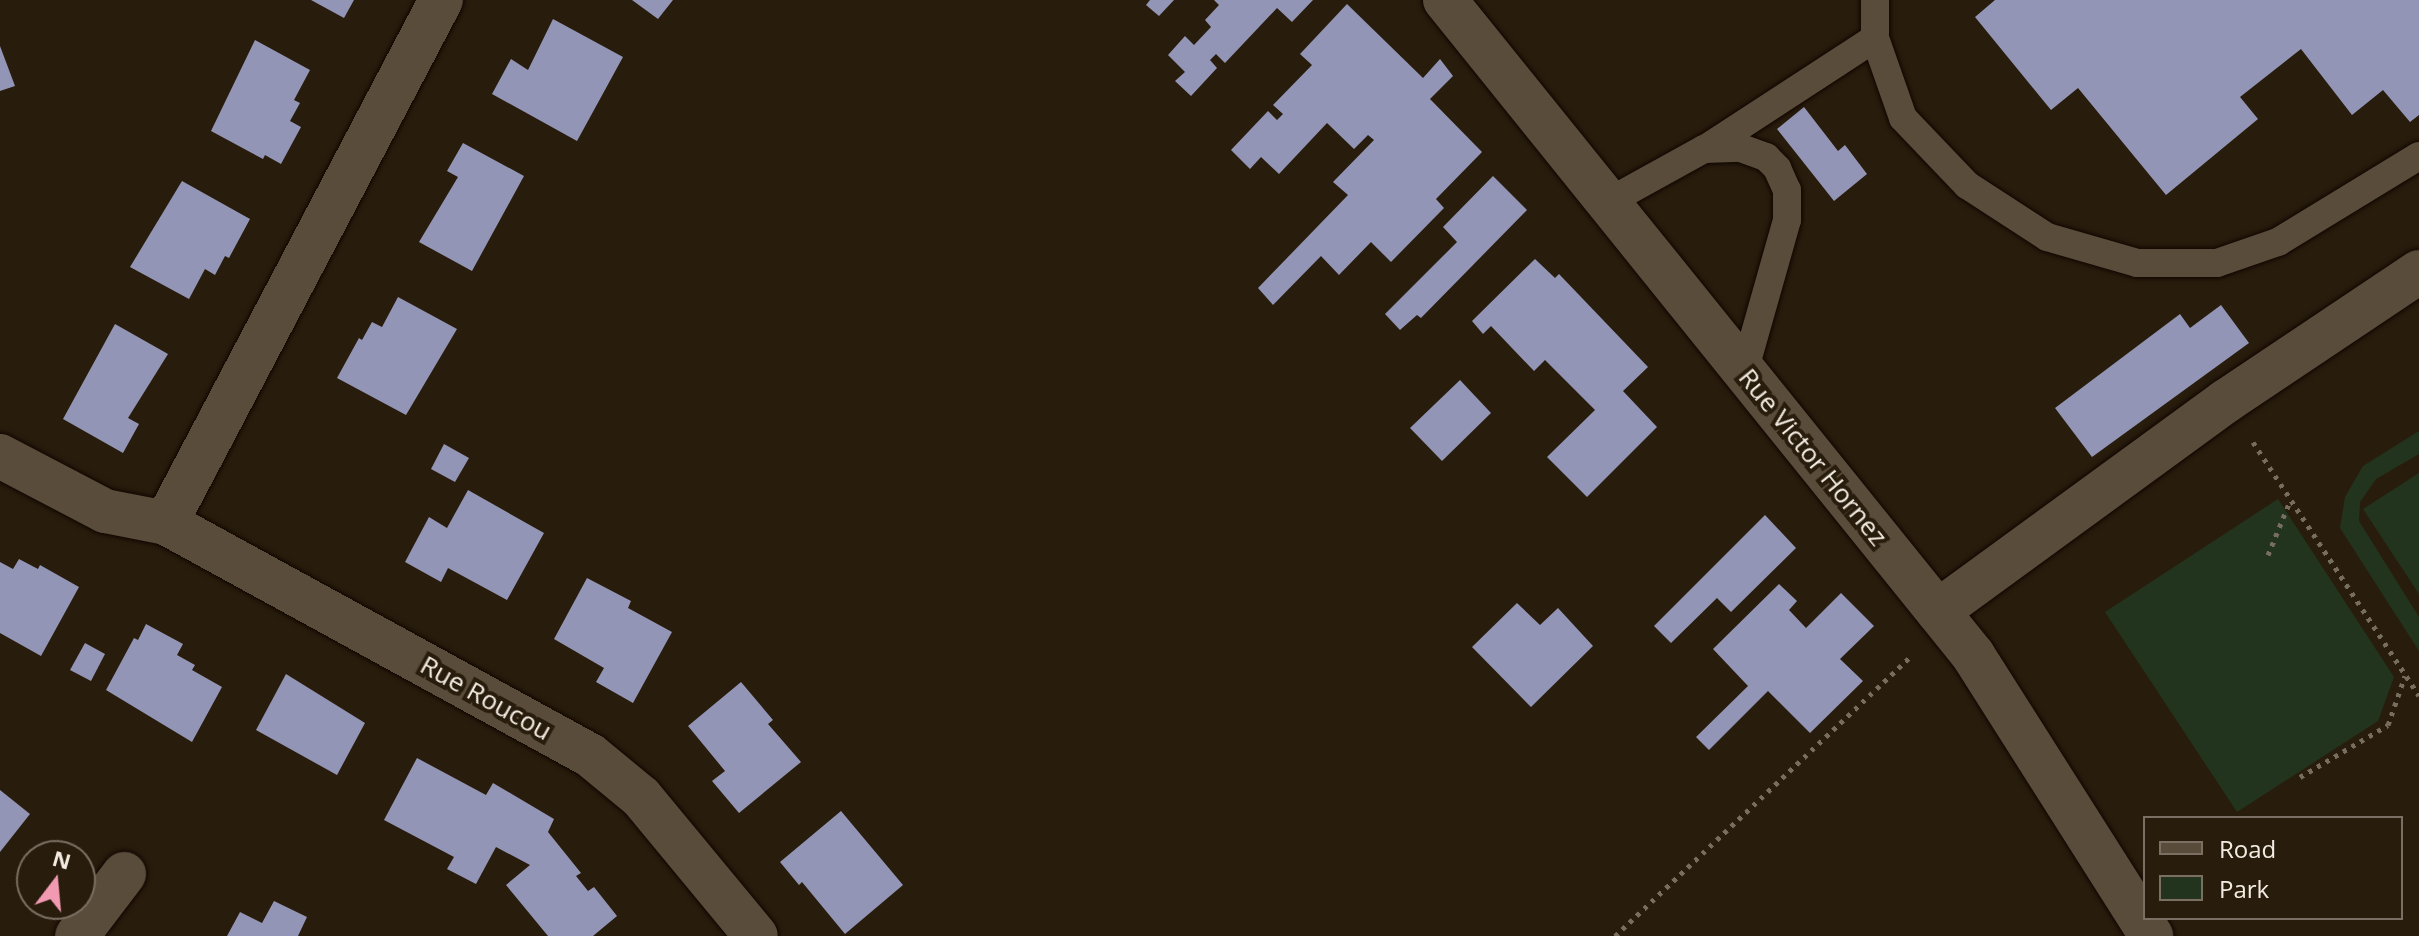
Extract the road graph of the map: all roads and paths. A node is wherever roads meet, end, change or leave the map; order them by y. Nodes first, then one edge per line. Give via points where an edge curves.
1 (441, 0) edge
2 (1445, 0) edge
3 (1875, 0) edge
4 (1875, 38) junction
5 (1704, 149) junction
6 (2419, 156) edge
7 (1608, 202) junction
8 (2419, 272) edge
9 (1744, 372) junction
10 (2226, 401) junction
11 (0, 456) edge
12 (2291, 500) junction
13 (166, 523) junction
14 (2268, 555) dead end
15 (1938, 611) junction
16 (2405, 675) junction
17 (2419, 696) edge
18 (2300, 777) dead end
19 (124, 874) dead end
20 (77, 936) edge
21 (756, 936) edge
22 (1615, 936) edge
23 (2151, 936) edge

1 - 13 street
2 - 7 street, Rue Victor Hornez
3 - 4 lane
4 - 5 lane
4 - 6 lane via 1903,118 1967,185 2047,237 2137,263 2217,263 2278,242
5 - 7 lane
5 - 9 lane via 1741,148 1766,157 1787,190 1783,244
7 - 9 street, Rue Victor Hornez
8 - 10 street
9 - 15 street, Rue Victor Hornez
10 - 12 path
10 - 15 street
11 - 13 street, Rue Roucou via 105,511
12 - 14 path
12 - 16 path
13 - 21 street, Rue Roucou via 599,761 641,797
15 - 22 path via 1927,642
15 - 23 street, Rue Victor Hornez via 2009,706
16 - 17 path
16 - 18 path via 2388,725
19 - 20 street

